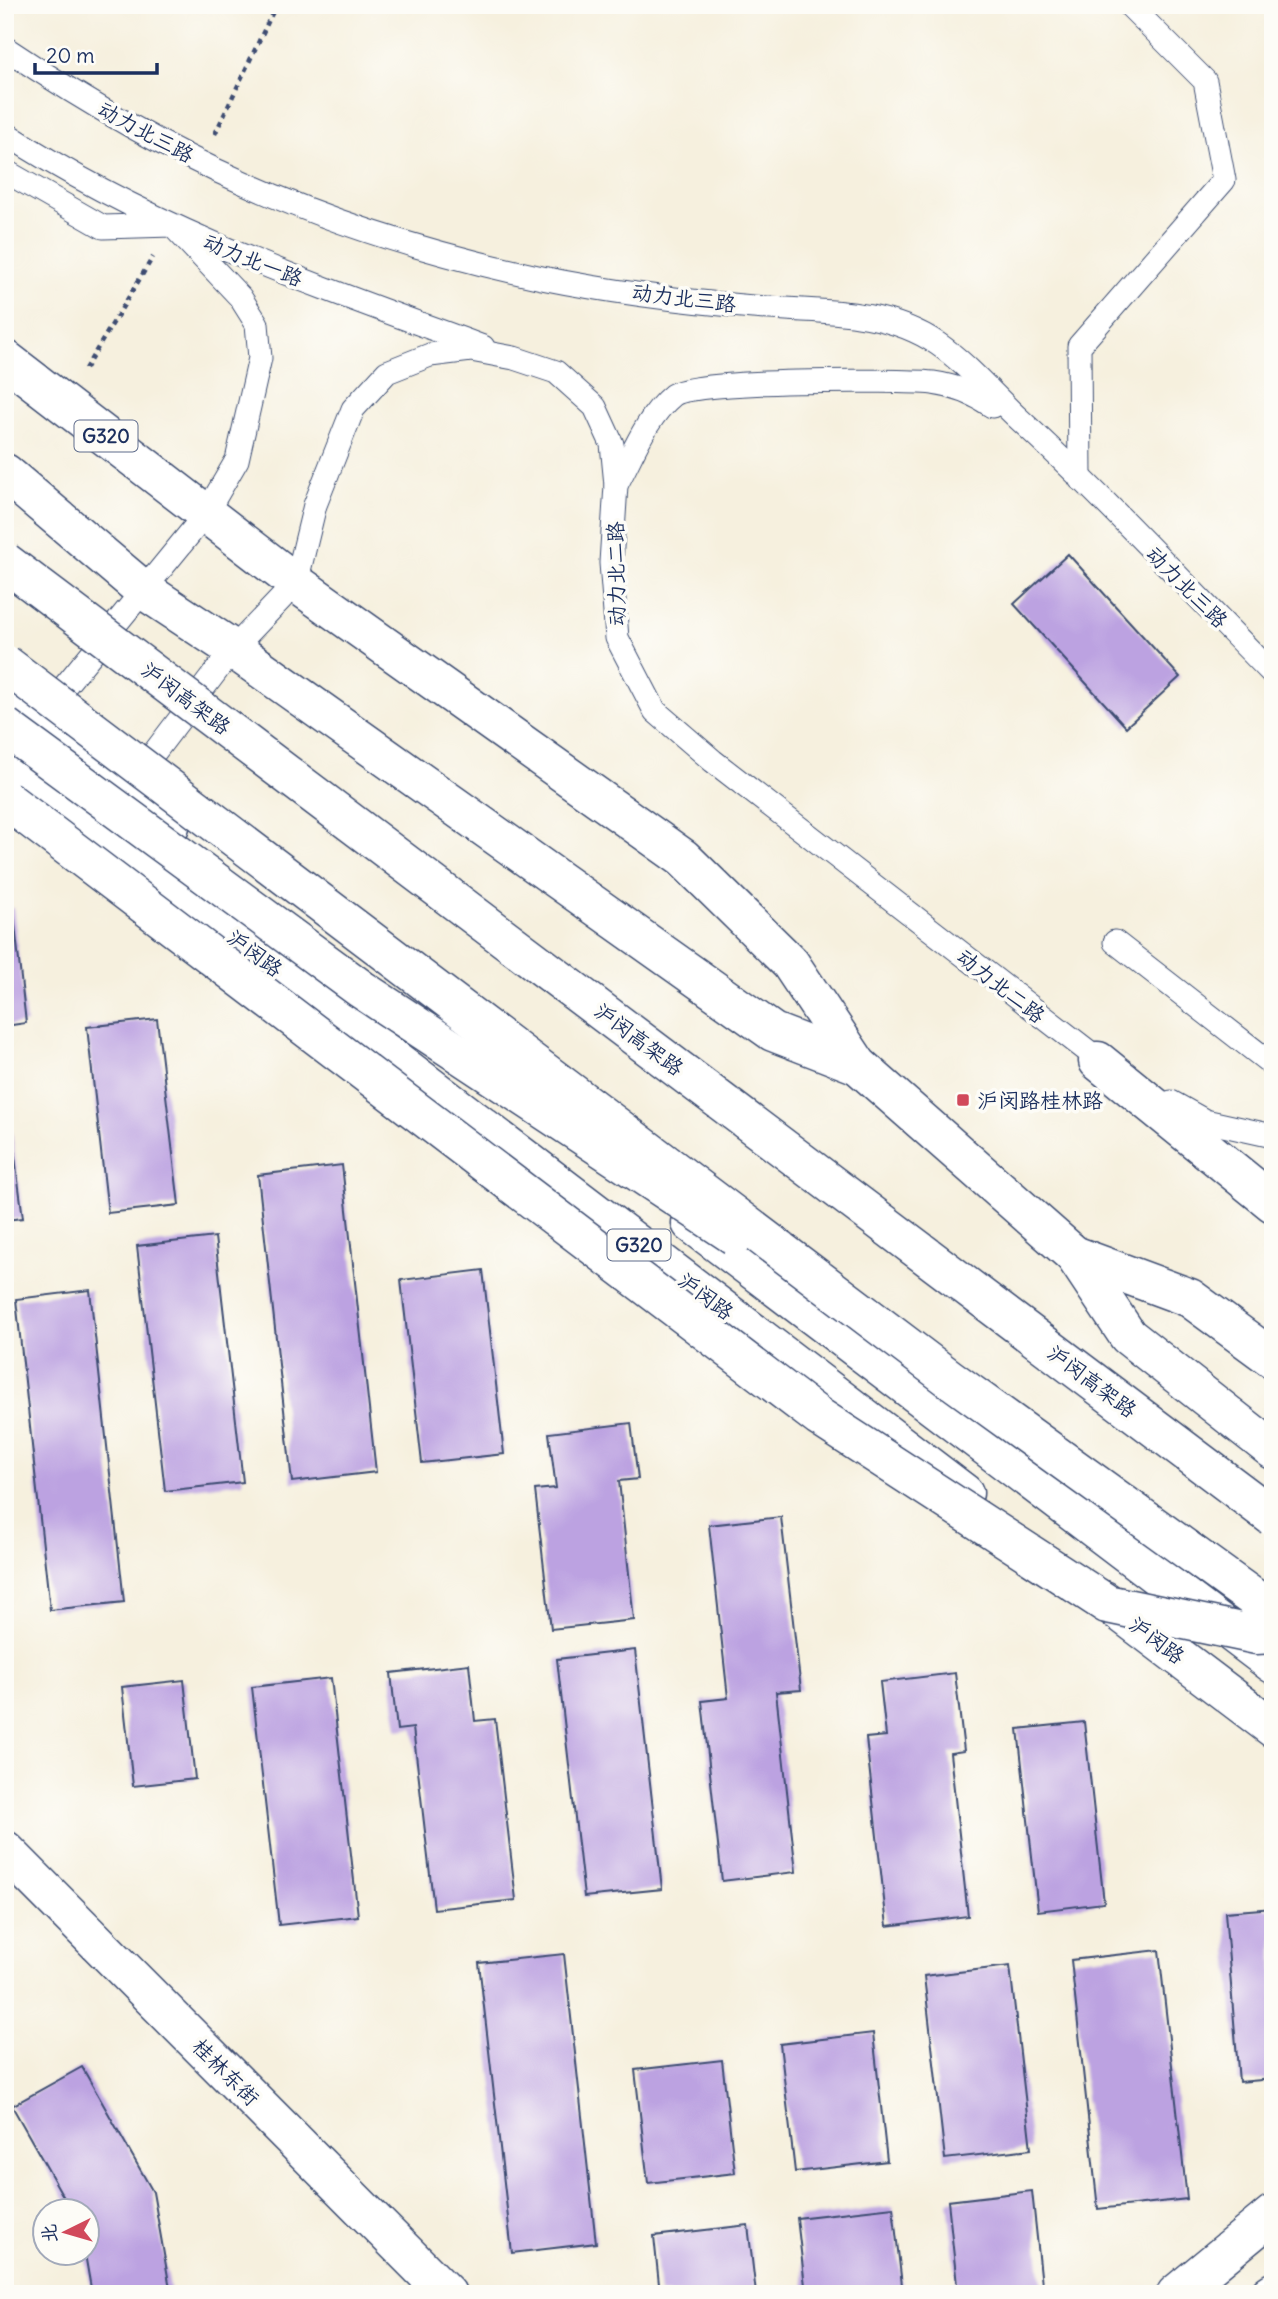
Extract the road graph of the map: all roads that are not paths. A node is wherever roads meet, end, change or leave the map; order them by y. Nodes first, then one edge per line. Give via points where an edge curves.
1 (1129, 5) edge
2 (5, 48) edge
3 (5, 133) edge
4 (5, 172) edge
5 (172, 226) junction
6 (514, 358) junction
7 (5, 359) edge
8 (1044, 442) junction
9 (5, 473) edge
10 (1080, 479) junction
11 (617, 485) junction
12 (205, 515) junction
13 (5, 562) edge
14 (296, 583) junction
15 (142, 589) junction
16 (233, 649) junction
17 (5, 664) edge
18 (1273, 674) edge
19 (5, 700) edge
20 (20, 725) edge
21 (5, 763) edge
22 (125, 791) junction
23 (5, 799) edge
24 (1115, 942) dead end
25 (1098, 1061) junction
26 (858, 1065) junction
27 (1273, 1065) edge
28 (1273, 1136) edge
29 (1269, 1200) edge
30 (1074, 1255) junction
31 (1273, 1359) edge
32 (949, 1378) junction
33 (1273, 1450) edge
34 (1273, 1517) edge
35 (1099, 1534) junction
36 (1273, 1612) edge
37 (1273, 1634) edge
38 (1273, 1664) edge
39 (1202, 1674) junction
40 (1273, 1728) edge
41 (5, 1850) edge
42 (1273, 2214) edge
43 (447, 2294) edge
44 (1176, 2294) edge

1 - 10 lane via 1206,81 1224,180 1079,346
2 - 8 lane, 动力北三路 via 135,127 241,182 340,221 442,253 544,278 648,295 857,314 899,325 938,344
3 - 5 lane, 动力北一路 via 118,200
4 - 5 lane via 103,227
5 - 6 lane, 动力北一路 via 218,248
5 - 12 lane via 240,297 257,324 260,358 237,460
6 - 11 lane, 动力北二路 via 556,372 595,407 612,444
6 - 14 lane, 动力北二路 via 471,350 430,355 387,372 353,409 316,505
7 - 12 main road, G320
8 - 10 lane, 动力北三路
8 - 11 lane via 975,394 934,383 747,382 675,393 654,415
9 - 15 main road, G320
10 - 18 lane, 动力北三路
11 - 25 lane, 动力北二路 via 611,563 617,638 654,711 723,770
12 - 14 main road, G320
12 - 15 lane
13 - 34 main road, 沪闵高架路, bridge
14 - 16 lane, 动力北二路
14 - 26 main road, G320 via 683,858 790,963
15 - 16 main road, G320
15 - 20 lane
16 - 22 lane, 动力北二路
16 - 26 main road, G320 via 773,1032
17 - 32 main road, bridge
19 - 20 main road, G320
20 - 22 main road, G320
20 - 32 main road, bridge via 361,989
21 - 39 main road, 沪闵路 / G320
22 - 35 main road, G320
23 - 37 main road, bridge via 820,1417 1107,1604 1256,1635
24 - 27 lane
25 - 28 lane, 动力北二路 via 1206,1121
25 - 29 main road
26 - 30 main road, G320
30 - 31 main road, G320 via 1191,1298
30 - 33 main road, G320 via 1128,1336
32 - 36 main road, bridge
35 - 38 main road, G320
35 - 39 main road
39 - 40 main road, 沪闵路 / G320
41 - 43 main road, 桂林东街
42 - 44 main road

